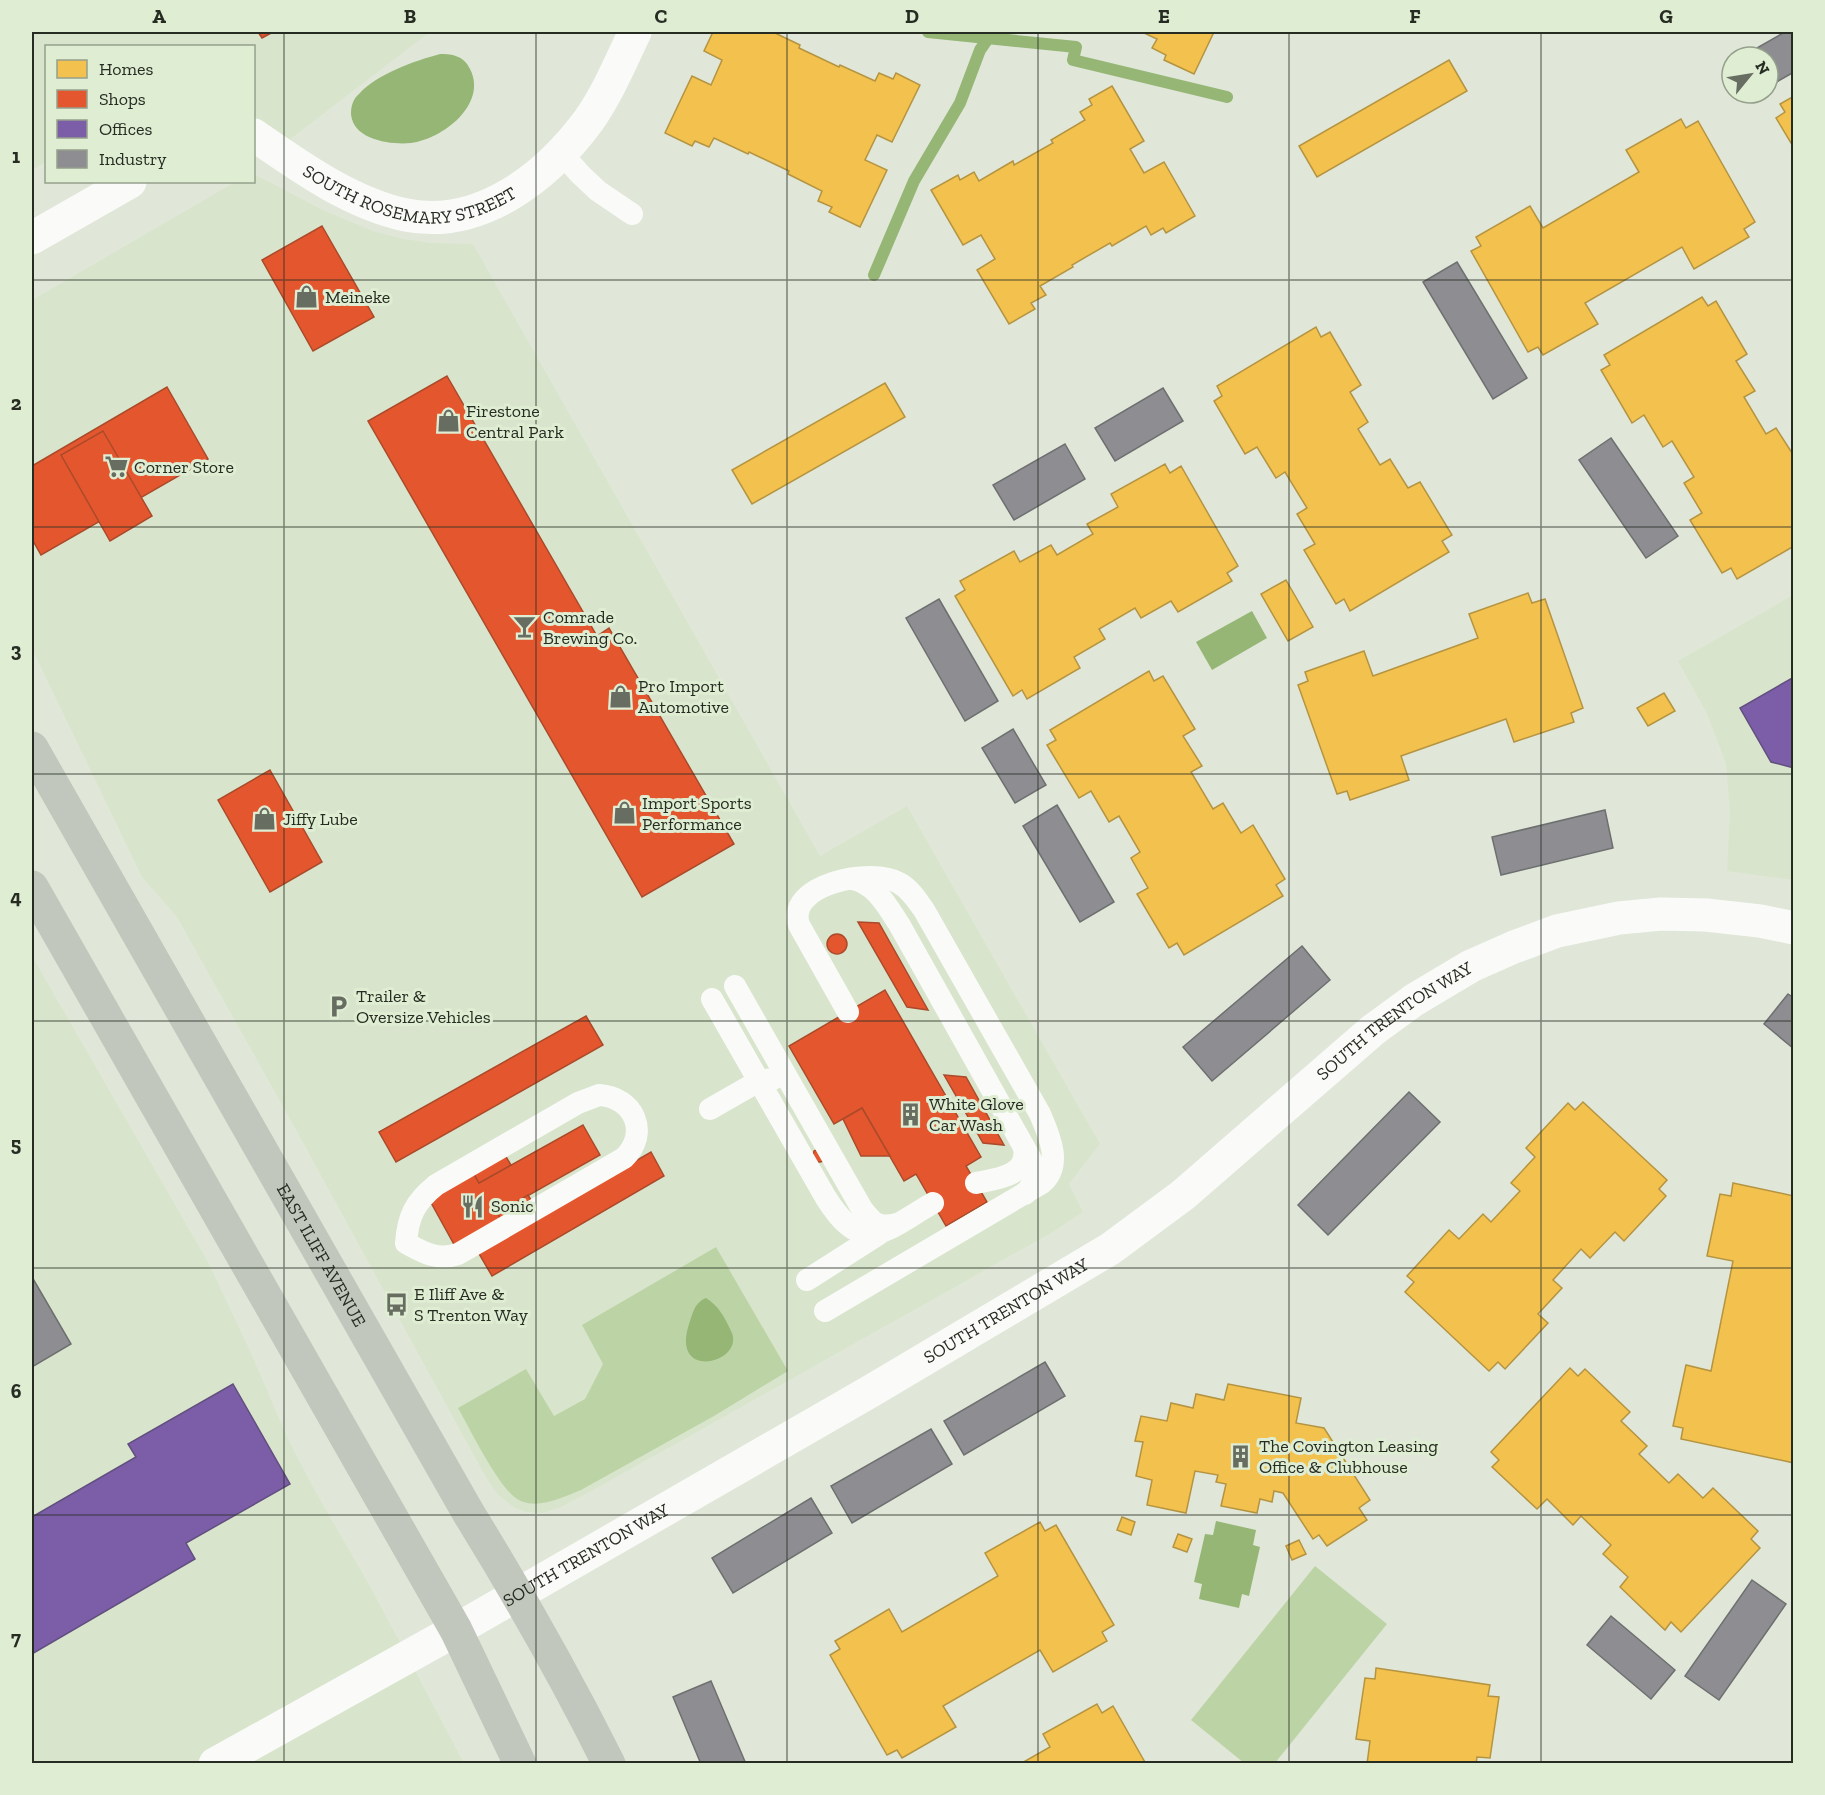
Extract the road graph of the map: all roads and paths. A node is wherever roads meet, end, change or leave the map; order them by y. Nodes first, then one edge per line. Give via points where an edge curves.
1 (635, 32) edge
2 (255, 136) edge
3 (561, 153) junction
4 (128, 183) edge
5 (632, 214) dead end
6 (32, 238) edge
7 (32, 748) edge
8 (846, 878) junction
9 (32, 887) edge
10 (1794, 928) edge
11 (735, 986) dead end
12 (712, 999) dead end
13 (848, 1012) dead end
14 (759, 1081) junction
15 (798, 1096) junction
16 (578, 1103) joint
17 (710, 1109) dead end
18 (1024, 1147) junction
19 (976, 1183) dead end
20 (1025, 1194) junction
21 (933, 1203) dead end
22 (889, 1229) junction
23 (807, 1280) dead end
24 (825, 1311) dead end
25 (518, 1594) junction
26 (456, 1630) junction
27 (215, 1764) edge
28 (520, 1764) edge
29 (609, 1764) edge

1 - 3 street, SOUTH ROSEMARY STREET via 590,119
2 - 3 street, SOUTH ROSEMARY STREET via 356,197 429,218 475,212 495,203
3 - 5 lane via 598,191
4 - 6 street
7 - 25 main road, EAST ILIFF AVENUE
8 - 13 lane via 810,895 800,904 796,915
8 - 18 lane via 862,881 876,892 899,924
8 - 20 lane via 880,878 904,886 924,910 956,965 1040,1114 1050,1139 1052,1171
9 - 26 main road
10 - 25 street, SOUTH TRENTON WAY via 1706,915 1619,918 1557,931 1471,966 1373,1030 1184,1195 1110,1249 881,1386
11 - 15 lane
12 - 14 lane
14 - 15 lane via 781,1080
14 - 17 lane
14 - 22 lane via 839,1217 859,1233 872,1235
15 - 22 lane via 862,1209 870,1220
16 - 16 lane via 428,1191 414,1207 406,1243 435,1257 448,1258 624,1158 637,1140 637,1127 628,1107 608,1095
18 - 19 lane via 1026,1156 1016,1170
18 - 20 lane via 1036,1171 1036,1178
20 - 24 lane
21 - 22 lane
22 - 23 lane
25 - 26 street, SOUTH TRENTON WAY
25 - 29 main road, EAST ILIFF AVENUE
26 - 27 street, SOUTH TRENTON WAY
26 - 28 main road

